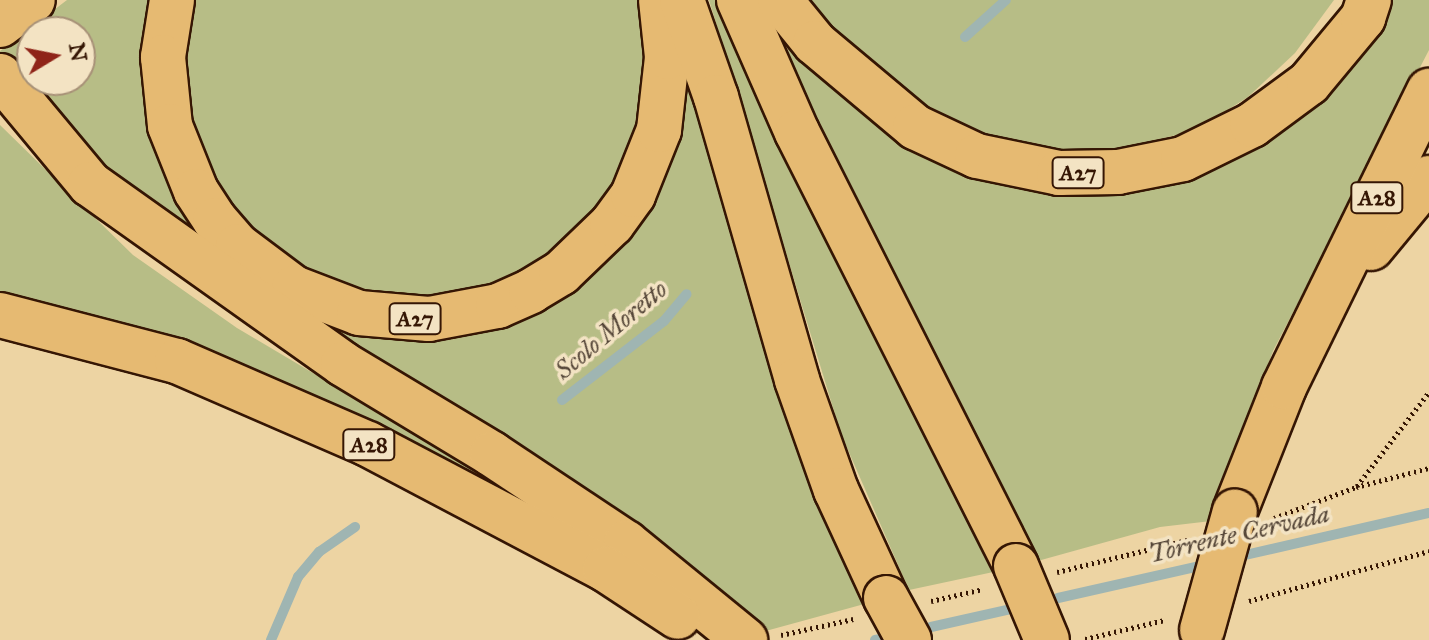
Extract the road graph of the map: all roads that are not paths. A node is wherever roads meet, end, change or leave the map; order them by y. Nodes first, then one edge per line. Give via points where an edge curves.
1 (33, 0) edge
2 (172, 0) edge
3 (661, 0) edge
4 (682, 0) edge
5 (739, 0) edge
6 (780, 0) edge
7 (1369, 0) edge
8 (0, 25) edge
9 (0, 76) edge
10 (1429, 91) edge
11 (1429, 178) edge
12 (1323, 305) junction
13 (0, 315) edge
14 (896, 614) edge
15 (1203, 623) edge
16 (736, 636) edge
17 (1047, 640) edge

1 - 8 highway
2 - 3 highway, A27 via 163,57 170,126 196,191 215,220 238,246 294,288 359,313 429,319 475,312 531,291 561,273 612,224 633,195 659,130 667,57
4 - 14 highway via 716,97 797,380 836,490
5 - 17 highway, bridge via 797,132
6 - 7 highway, A27 via 825,53 915,127 977,156 1059,173 1118,172 1183,159 1252,125 1309,83 1363,18
9 - 16 highway, A28 via 90,184 343,364 626,543
10 - 12 highway, A28
11 - 12 highway, A28
12 - 15 highway, A28, bridge via 1235,511
13 - 16 highway, A28 via 177,361 368,444

